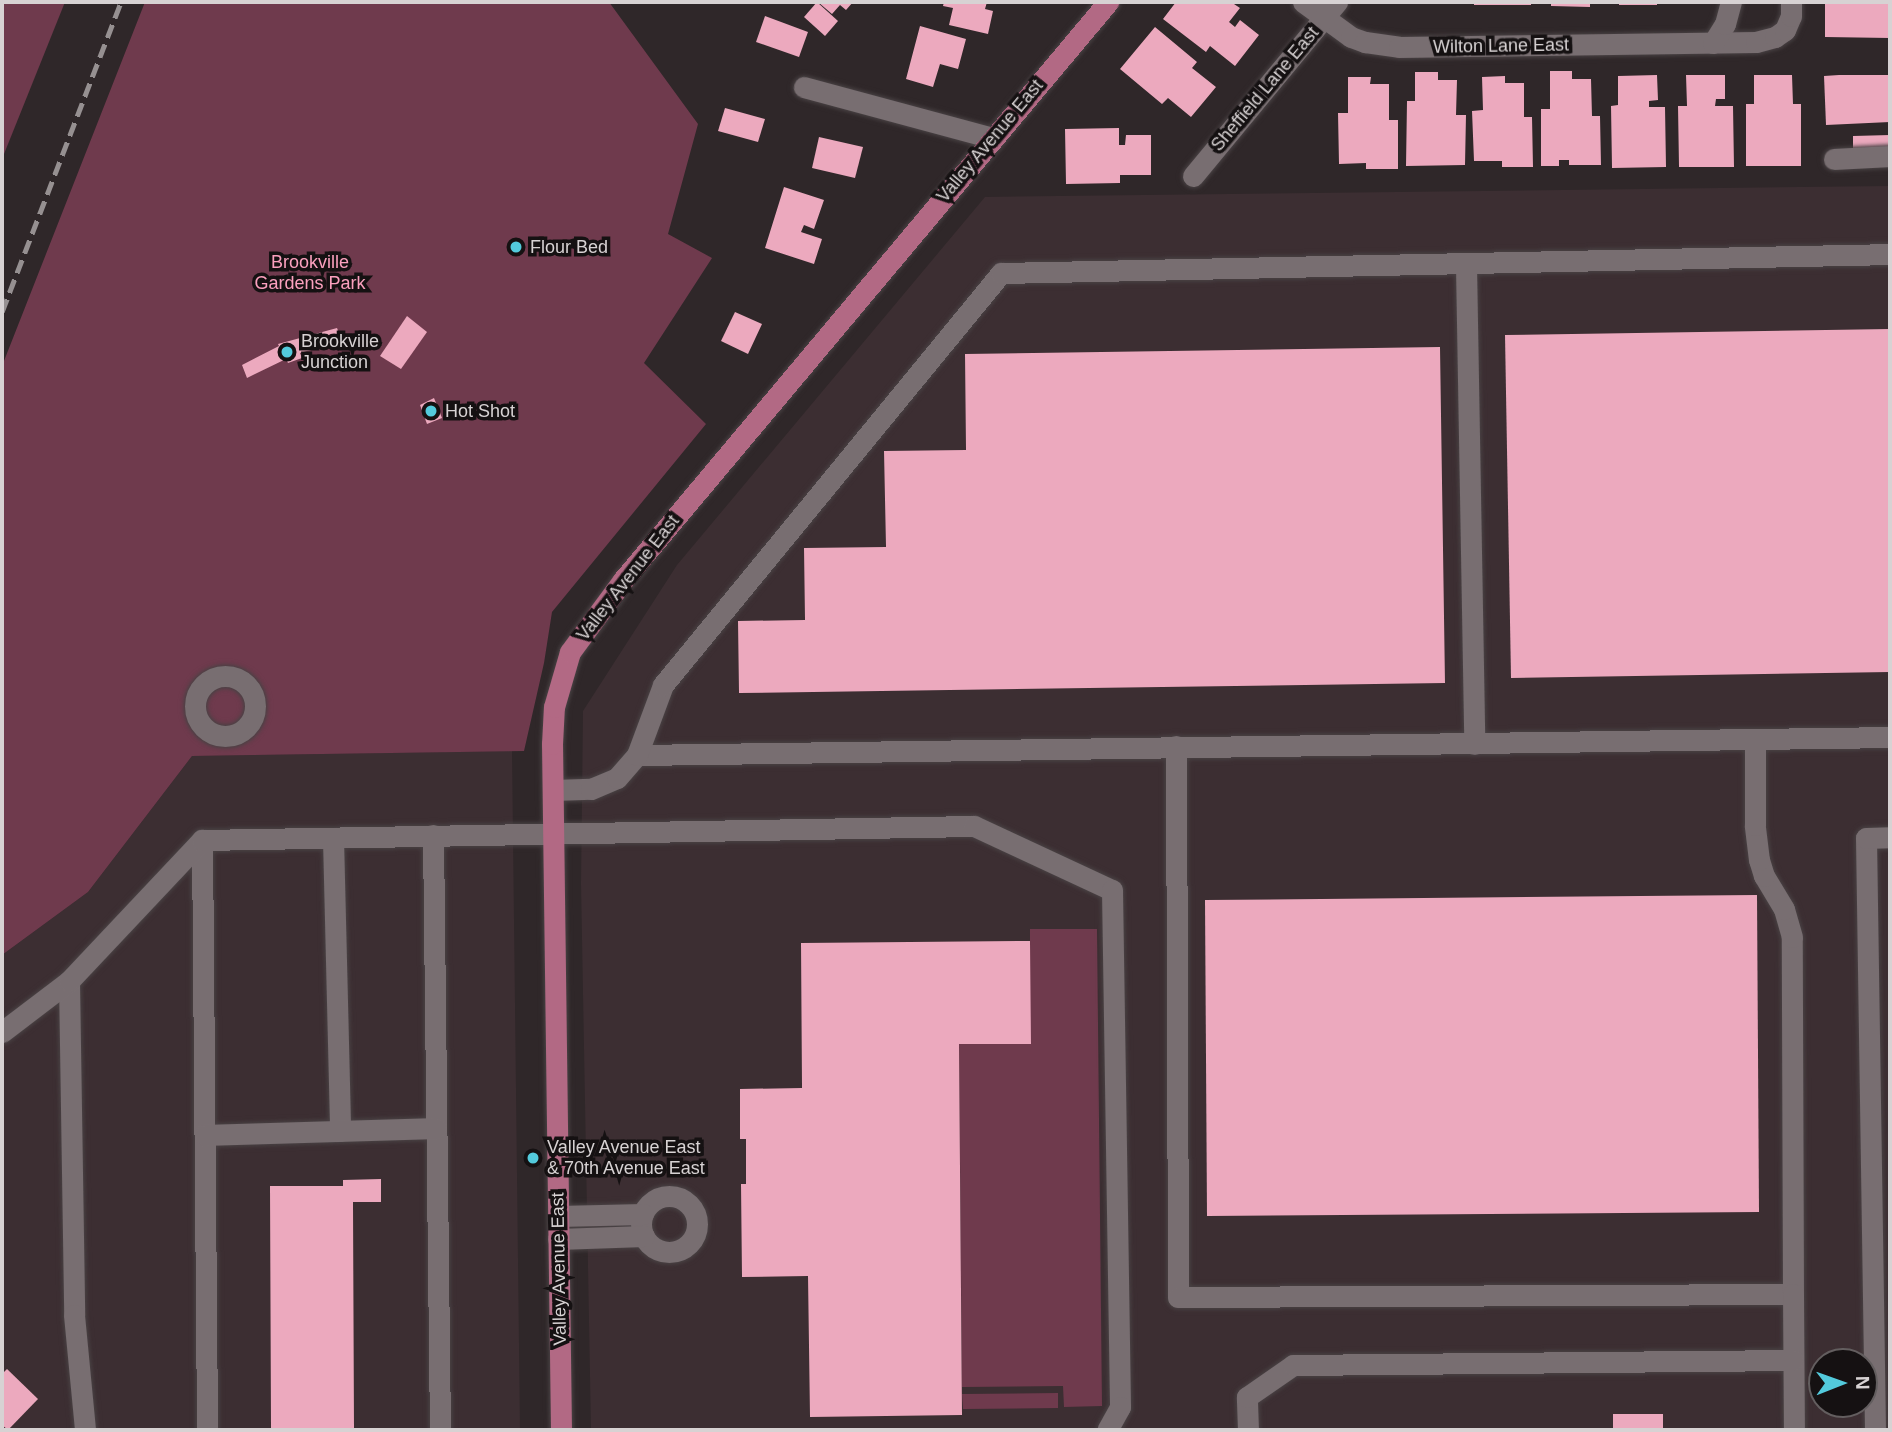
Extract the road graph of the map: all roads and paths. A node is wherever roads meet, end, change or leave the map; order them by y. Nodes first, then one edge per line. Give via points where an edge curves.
1 (1108, 2) edge
2 (1303, 2) edge
3 (1731, 2) edge
4 (1791, 2) edge
5 (1331, 10) edge
6 (1713, 43) junction
7 (804, 88) dead end
8 (993, 138) junction
9 (1890, 156) edge
10 (1834, 159) dead end
11 (1193, 176) dead end
12 (1890, 254) edge
13 (1466, 265) junction
14 (1890, 737) edge
15 (1755, 739) junction
16 (1474, 744) junction
17 (1176, 746) junction
18 (637, 755) junction
19 (553, 790) junction
20 (553, 832) junction
21 (433, 835) junction
22 (1890, 837) edge
23 (333, 838) junction
24 (202, 841) junction
25 (69, 981) junction
26 (2, 1031) edge
27 (436, 1128) junction
28 (341, 1131) junction
29 (205, 1135) junction
30 (558, 1216) junction
31 (558, 1239) junction
32 (1793, 1294) junction
33 (1793, 1360) junction
34 (85, 1430) edge
35 (207, 1430) edge
36 (440, 1430) edge
37 (561, 1430) edge
38 (1107, 1430) edge
39 (1248, 1430) edge
40 (1794, 1430) edge
41 (1875, 1430) edge

1 - 8 main road, Valley Avenue East
2 - 5 street, Wilton Lane East
3 - 6 street
4 - 6 street, Wilton Lane East via 1788,24 1775,37
5 - 6 street, Wilton Lane East via 1358,40 1399,47
5 - 11 street, Sheffield Lane East
7 - 8 street
8 - 19 main road, Valley Avenue East via 622,580 570,652 554,707
9 - 10 street
12 - 13 street
13 - 16 street
13 - 18 street via 1001,273 663,685
14 - 15 street
15 - 16 street
15 - 32 street via 1759,859 1784,909 1792,937
16 - 17 street
17 - 18 street
17 - 32 street via 1178,1297
18 - 19 street via 617,778 591,789
19 - 20 main road, Valley Avenue East
20 - 21 street
20 - 30 main road, Valley Avenue East
20 - 38 street via 974,826 1112,890 1120,1407
21 - 23 street
21 - 27 street
22 - 41 street via 1866,838
23 - 24 street
23 - 28 street
24 - 25 street
24 - 29 street
25 - 26 street
25 - 34 street via 74,1315
27 - 28 street
27 - 36 street
28 - 29 street
29 - 35 street
30 - 31 main road, Valley Avenue East
30 - 31 street via 643,1225
31 - 37 main road, Valley Avenue East
32 - 33 street
33 - 39 street via 1293,1365 1247,1397
33 - 40 street

